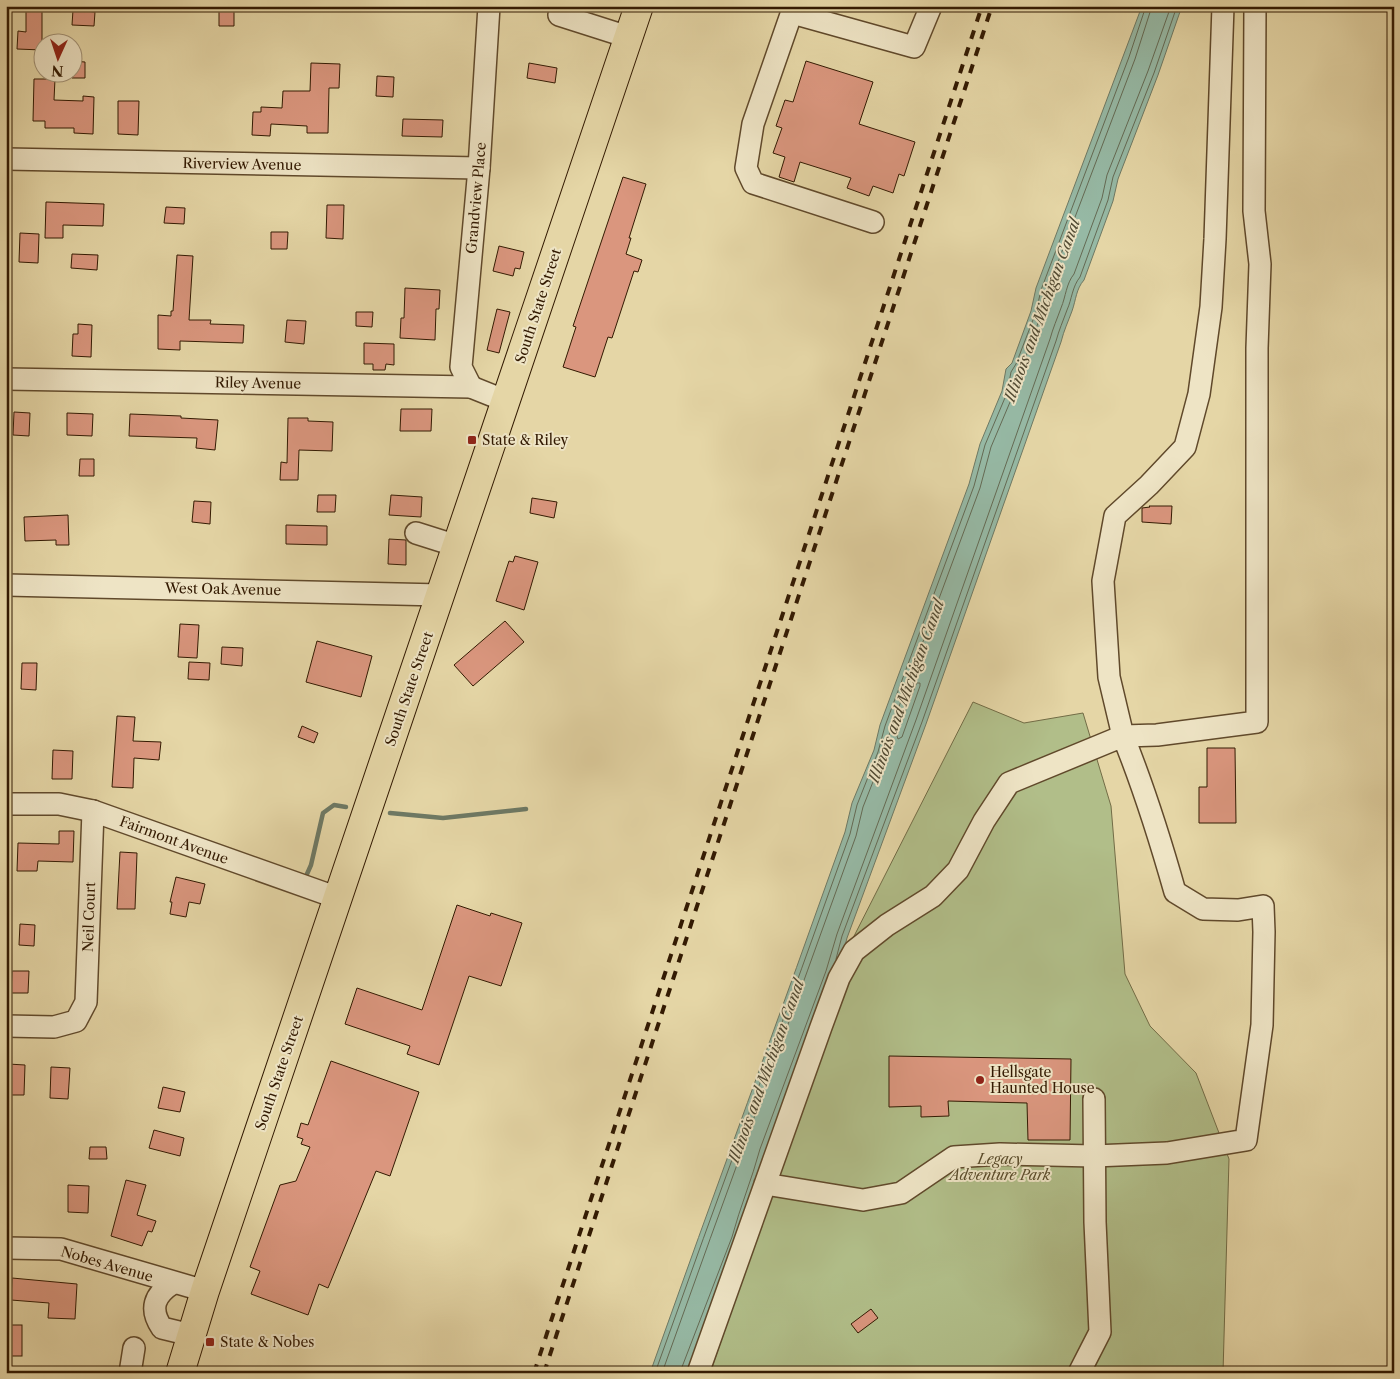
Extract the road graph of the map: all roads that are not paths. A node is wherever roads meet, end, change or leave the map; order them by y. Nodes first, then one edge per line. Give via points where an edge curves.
1 (488, 6) edge
2 (562, 6) edge
3 (639, 6) edge
4 (931, 6) edge
5 (1223, 6) edge
6 (1255, 6) edge
7 (793, 10) edge
8 (628, 37) junction
9 (6, 159) edge
10 (479, 168) junction
11 (873, 222) dead end
12 (6, 379) edge
13 (471, 387) junction
14 (506, 401) junction
15 (416, 533) dead end
16 (457, 546) junction
17 (6, 584) edge
18 (441, 595) junction
19 (1124, 736) junction
20 (6, 804) edge
21 (92, 811) junction
22 (338, 898) junction
23 (6, 1026) edge
24 (1094, 1099) dead end
25 (1094, 1156) junction
26 (765, 1184) junction
27 (6, 1248) edge
28 (172, 1282) junction
29 (205, 1291) junction
30 (190, 1335) junction
31 (134, 1348) dead end
32 (130, 1373) edge
33 (180, 1373) edge
34 (698, 1373) edge
35 (1079, 1373) edge

1 - 10 street, Grandview Place
2 - 8 street via 560,15
3 - 8 main road, South State Street
4 - 7 street via 914,47
5 - 19 street via 1211,307 1199,394 1185,447 1115,516 1103,581 1109,677
6 - 19 street via 1254,212 1260,264 1257,722
7 - 11 street via 753,124 746,168 753,182
8 - 14 main road, South State Street
9 - 10 street, Riverview Avenue
10 - 13 street, Grandview Place via 461,367
12 - 13 street, Riley Avenue
13 - 14 street, Riley Avenue
14 - 16 main road, South State Street
15 - 16 street
16 - 18 main road, South State Street
17 - 18 street, West Oak Avenue
18 - 22 main road, South State Street
19 - 25 street via 1150,805 1175,892 1203,909 1238,910 1263,906 1262,1025 1246,1140 1167,1153
19 - 26 street via 1009,782 958,870 933,896 854,951 836,986
20 - 21 street, Fairmont Avenue via 59,804
21 - 22 street, Fairmont Avenue
21 - 23 street, Neil Court via 86,1002 76,1022 54,1027
22 - 29 main road, South State Street
24 - 25 street
25 - 26 street via 1000,1154 954,1157 901,1193 863,1200
25 - 35 street via 1100,1332
26 - 34 street
27 - 28 street, Nobes Avenue via 61,1249
28 - 29 street, Nobes Avenue
28 - 30 street via 160,1291 155,1307 157,1320 162,1328
29 - 30 main road, South State Street
30 - 33 main road, South State Street
31 - 32 street

